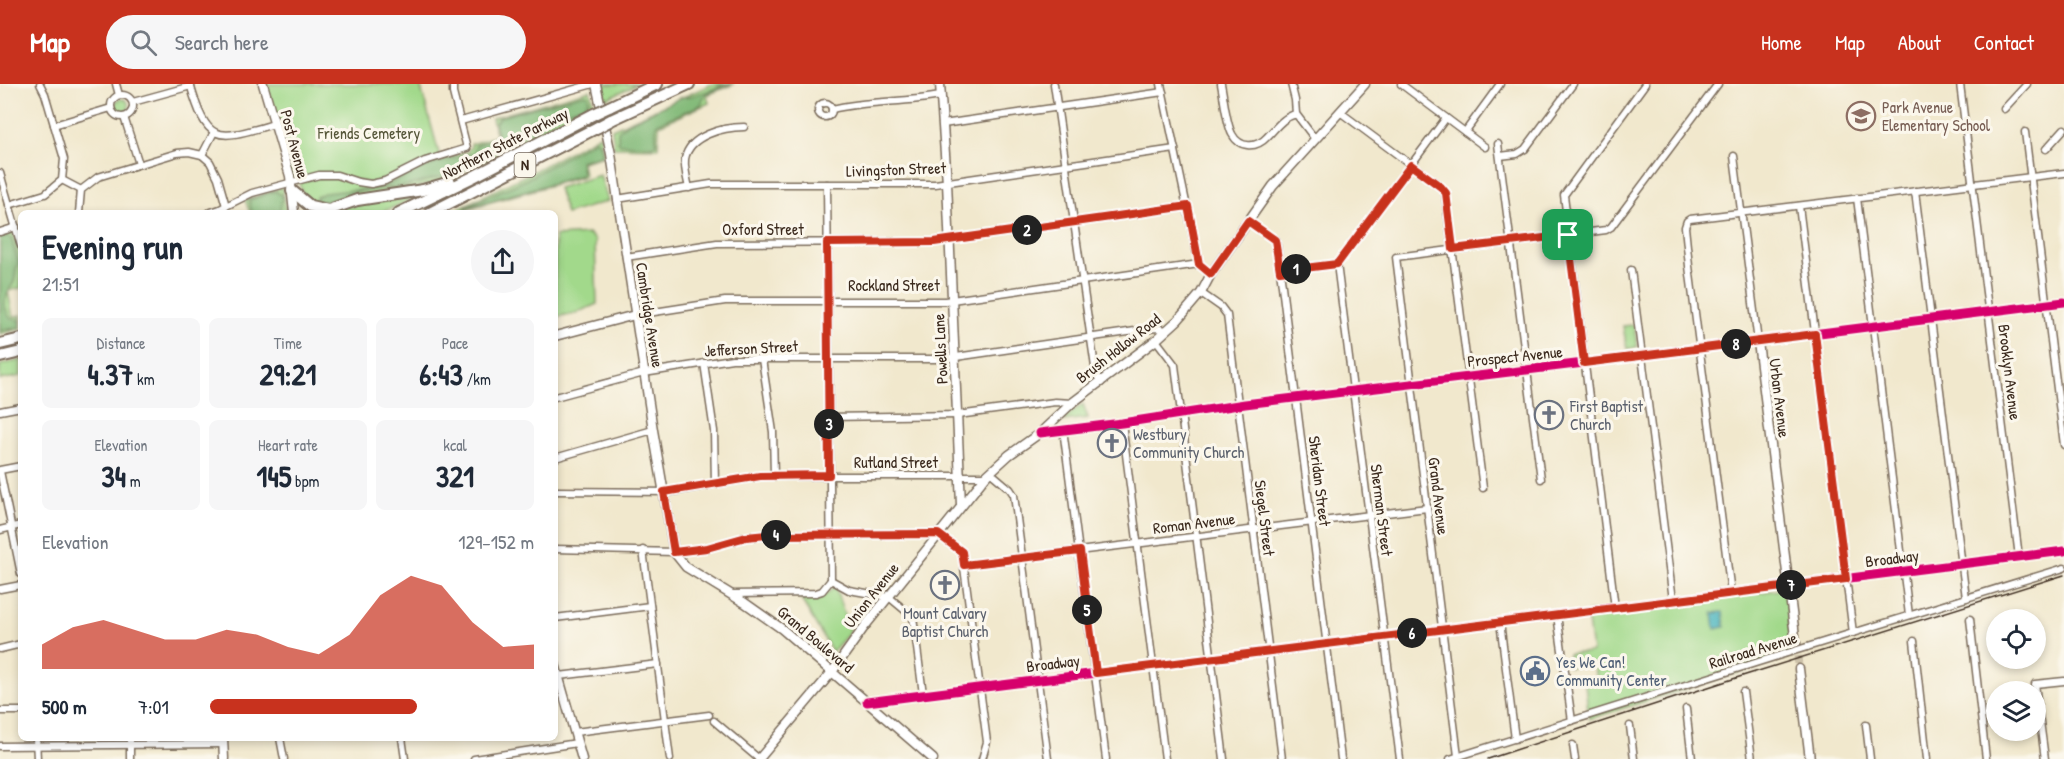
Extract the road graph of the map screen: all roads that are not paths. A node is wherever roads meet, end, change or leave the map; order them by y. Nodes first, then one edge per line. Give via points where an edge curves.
1 (40, 84) edge
2 (116, 84) edge
3 (263, 84) edge
4 (453, 84) edge
5 (594, 84) edge
6 (657, 84) edge
7 (689, 84) edge
8 (940, 84) edge
9 (1054, 84) edge
10 (1161, 84) edge
11 (1221, 84) edge
12 (1291, 84) edge
13 (1365, 84) edge
14 (1401, 84) edge
15 (1499, 84) edge
16 (1573, 84) edge
17 (1645, 84) edge
18 (1718, 84) edge
19 (1960, 84) edge
20 (2027, 84) edge
21 (190, 85) edge
22 (1163, 92) junction
23 (119, 95) junction
24 (940, 96) junction
25 (133, 102) junction
26 (1058, 107) junction
27 (111, 108) junction
28 (832, 109) dead end
29 (2004, 109) dead end
30 (1340, 112) junction
31 (1296, 114) junction
32 (124, 117) junction
33 (1446, 118) junction
34 (461, 121) junction
35 (274, 124) junction
36 (943, 124) junction
37 (54, 125) junction
38 (744, 127) dead end
39 (2064, 129) edge
40 (214, 132) junction
41 (1464, 132) junction
42 (2025, 132) dead end
43 (1315, 139) junction
44 (1498, 144) dead end
45 (1485, 147) dead end
46 (1175, 149) junction
47 (2046, 149) dead end
48 (202, 155) junction
49 (1500, 156) junction
50 (1734, 156) dead end
51 (139, 164) junction
52 (1066, 165) junction
53 (1411, 165) junction
54 (489, 169) junction
55 (2064, 172) edge
56 (0, 173) edge
57 (2030, 177) junction
58 (62, 180) junction
59 (947, 182) junction
60 (827, 184) junction
61 (1972, 184) junction
62 (291, 187) junction
63 (688, 188) junction
64 (81, 190) junction
65 (1915, 191) junction
66 (1857, 198) junction
67 (617, 199) junction
68 (452, 203) junction
69 (9, 205) junction
70 (226, 206) junction
71 (1188, 206) junction
72 (1798, 206) junction
73 (79, 210) edge
74 (216, 210) edge
75 (294, 210) edge
76 (321, 210) edge
77 (327, 210) edge
78 (405, 210) edge
79 (437, 210) edge
80 (441, 210) edge
81 (1741, 213) junction
82 (1248, 221) junction
83 (1074, 223) junction
84 (16, 228) junction
85 (0, 232) edge
86 (18, 235) edge
87 (1568, 235) junction
88 (949, 241) junction
89 (1510, 242) junction
90 (827, 243) junction
91 (1453, 249) junction
92 (626, 257) junction
93 (1199, 264) junction
94 (1337, 264) junction
95 (1631, 270) dead end
96 (1280, 271) junction
97 (1211, 274) junction
98 (1083, 280) junction
99 (1201, 293) junction
100 (952, 299) junction
101 (828, 301) junction
102 (2064, 302) edge
103 (2046, 304) junction
104 (1989, 312) junction
105 (635, 315) junction
106 (1931, 319) junction
107 (1873, 327) junction
108 (1166, 330) junction
109 (1815, 334) junction
110 (558, 335) edge
111 (1091, 338) junction
112 (18, 340) edge
113 (1155, 340) junction
114 (1758, 342) junction
115 (0, 344) edge
116 (1700, 349) junction
117 (18, 353) edge
118 (1642, 356) junction
119 (0, 357) edge
120 (955, 357) junction
121 (762, 359) junction
122 (828, 359) junction
123 (704, 363) junction
124 (1584, 363) junction
125 (1527, 370) junction
126 (644, 373) junction
127 (1469, 376) junction
128 (1101, 383) junction
129 (1411, 383) junction
130 (1353, 391) junction
131 (558, 396) edge
132 (1295, 398) junction
133 (1072, 403) junction
134 (1238, 405) junction
135 (18, 408) edge
136 (0, 411) edge
137 (1180, 414) junction
138 (958, 416) junction
139 (829, 417) junction
140 (2062, 421) edge
141 (1122, 423) junction
142 (1063, 429) junction
143 (653, 430) junction
144 (1040, 433) junction
145 (2064, 445) edge
146 (558, 457) edge
147 (18, 467) edge
148 (0, 471) edge
149 (988, 474) junction
150 (829, 475) junction
151 (961, 475) junction
152 (774, 476) junction
153 (1540, 479) dead end
154 (715, 484) junction
155 (1483, 488) dead end
156 (558, 490) edge
157 (664, 492) junction
158 (961, 505) junction
159 (1426, 508) junction
160 (1369, 514) junction
161 (1311, 522) junction
162 (18, 526) edge
163 (11, 527) junction
164 (1253, 529) junction
165 (0, 530) edge
166 (938, 534) junction
167 (830, 535) junction
168 (1196, 536) junction
169 (1137, 543) junction
170 (558, 549) edge
171 (643, 550) junction
172 (1080, 551) junction
173 (2064, 551) edge
174 (674, 552) junction
175 (2019, 557) junction
176 (1022, 558) junction
177 (18, 560) edge
178 (1962, 564) junction
179 (964, 565) junction
180 (2064, 568) edge
181 (1904, 571) junction
182 (1846, 579) junction
183 (831, 580) junction
184 (18, 586) edge
185 (1788, 586) junction
186 (0, 589) edge
187 (1731, 593) junction
188 (730, 594) junction
189 (889, 597) junction
190 (1966, 598) junction
191 (1673, 600) junction
192 (650, 606) junction
193 (1615, 608) junction
194 (1557, 615) junction
195 (1909, 615) junction
196 (558, 618) edge
197 (1970, 619) dead end
198 (1500, 622) junction
199 (1442, 630) junction
200 (1853, 633) junction
201 (1384, 637) junction
202 (1914, 641) dead end
203 (1326, 644) junction
204 (1796, 644) tunnel mouth
205 (18, 645) edge
206 (0, 649) edge
207 (1269, 651) junction
208 (1211, 659) junction
209 (658, 664) junction
210 (1152, 667) junction
211 (1799, 669) tunnel mouth
212 (832, 672) junction
213 (558, 673) edge
214 (1096, 673) junction
215 (559, 676) junction
216 (1038, 680) junction
217 (2064, 681) edge
218 (558, 687) edge
219 (980, 688) junction
220 (1743, 692) dead end
221 (923, 694) junction
222 (867, 702) junction
223 (1686, 709) dead end
224 (0, 711) edge
225 (18, 711) edge
226 (665, 721) junction
227 (1572, 721) junction
228 (1866, 725) dead end
229 (1630, 726) dead end
230 (574, 732) junction
231 (1515, 739) junction
232 (130, 741) edge
233 (225, 741) edge
234 (281, 741) edge
235 (402, 741) edge
236 (36, 742) edge
237 (577, 743) junction
238 (1573, 745) dead end
239 (0, 746) edge
240 (1458, 756) junction
241 (36, 759) edge
242 (130, 759) edge
243 (224, 759) edge
244 (284, 759) edge
245 (405, 759) edge
246 (474, 759) edge
247 (582, 759) edge
248 (670, 759) edge
249 (759, 759) edge
250 (933, 759) edge
251 (982, 759) edge
252 (1047, 759) edge
253 (1106, 759) edge
254 (1165, 759) edge
255 (1224, 759) edge
256 (1282, 759) edge
257 (1341, 759) edge
258 (1400, 759) edge
259 (1450, 759) edge
260 (1575, 759) edge
261 (1634, 759) edge
262 (1692, 759) edge
263 (1752, 759) edge
264 (1810, 759) edge
265 (1870, 759) edge
266 (1927, 759) edge
267 (1986, 759) edge
268 (2045, 759) edge

1 - 37 street
2 - 23 street
3 - 35 main road, Post Avenue
4 - 34 street
5 - 34 street
5 - 67 main road, Cambridge Avenue
6 - 54 highway, Northern State Parkway / N, bridge
7 - 68 highway, Northern State Parkway / N, bridge
8 - 24 main road, Powells Lane
9 - 26 street
10 - 22 street
11 - 31 street via 1232,134 1242,144 1259,144 1286,117
12 - 31 street
13 - 30 main road, Brush Hollow Road
14 - 33 street
15 - 41 street
16 - 49 street via 1525,149
17 - 87 street via 1563,195
18 - 87 street via 1611,227
19 - 61 street, Brooklyn Avenue
20 - 29 street
21 - 25 street
21 - 40 street via 199,114
22 - 26 street
22 - 46 street
23 - 25 street via 128,96
23 - 27 street
24 - 28 street
24 - 36 main road, Powells Lane
25 - 32 street via 132,111
26 - 36 street
26 - 52 street
27 - 32 street
27 - 37 street
30 - 43 main road, Brush Hollow Road
30 - 53 street
31 - 43 street
32 - 51 street
33 - 41 street
33 - 53 street
34 - 62 street via 467,148 425,161 385,181 371,184 337,175 319,175
35 - 40 street via 230,136
35 - 62 main road, Post Avenue
36 - 59 main road, Powells Lane
37 - 58 street via 64,159
38 - 63 street via 728,128 695,142 685,159
39 - 47 street
40 - 48 street
41 - 45 street
42 - 57 street
43 - 82 main road, Brush Hollow Road
44 - 49 street
46 - 52 street, Livingston Street
46 - 71 street
48 - 51 street via 182,152
48 - 70 street via 215,170
49 - 89 street
50 - 81 street, Urban Avenue
51 - 64 street via 98,177
52 - 59 street, Livingston Street
52 - 83 street
53 - 91 street via 1446,193
53 - 94 street
54 - 77 highway via 434,188 364,198
54 - 78 highway, Northern State Parkway / N
55 - 57 street
56 - 69 street
57 - 61 street
57 - 103 street
58 - 64 street
58 - 69 street via 45,194
59 - 60 street, Livingston Street
59 - 88 main road, Powells Lane
60 - 63 street, Livingston Street via 711,184
60 - 90 street
61 - 65 street
61 - 104 street, Brooklyn Avenue
62 - 70 street via 252,193
62 - 75 main road, Post Avenue
62 - 76 highway via 310,206
63 - 67 street, Livingston Street
64 - 73 street
65 - 66 street
65 - 106 street
66 - 72 street
66 - 107 street
67 - 92 main road, Cambridge Avenue
68 - 79 highway, Northern State Parkway / N
68 - 80 highway
69 - 84 street
70 - 74 street
71 - 83 street, Oxford Street
71 - 93 street
72 - 81 street
72 - 109 street
81 - 114 street, Urban Avenue
81 - 116 street via 1686,221
82 - 96 street, Sheridan Street via 1275,240
82 - 97 main road, Brush Hollow Road
83 - 88 street, Oxford Street
83 - 98 street
84 - 85 street
84 - 86 street
87 - 89 street
87 - 124 street
88 - 90 street, Oxford Street
88 - 100 main road, Powells Lane
89 - 91 street
89 - 125 street
90 - 92 street, Oxford Street via 717,243
90 - 101 street
91 - 127 street
91 - 129 street, Grand Avenue via 1398,256 1395,260
92 - 105 main road, Cambridge Avenue
93 - 97 street
93 - 98 street, Rockland Street
94 - 96 street
94 - 130 street, Sherman Street
95 - 118 street
96 - 132 street, Sheridan Street
97 - 99 main road, Brush Hollow Road
98 - 100 street, Rockland Street
98 - 111 street
99 - 108 main road, Brush Hollow Road
99 - 134 street, Siegel Street via 1227,315
100 - 101 street, Rockland Street
100 - 120 main road, Powells Lane
101 - 105 street, Rockland Street via 725,301
101 - 122 street
102 - 103 main road, Prospect Avenue
103 - 104 main road, Prospect Avenue
103 - 140 street
104 - 106 main road, Prospect Avenue
104 - 175 street, Brooklyn Avenue
105 - 110 main road, Rockland Street
105 - 126 main road, Cambridge Avenue
106 - 107 main road, Prospect Avenue
106 - 178 street
107 - 109 main road, Prospect Avenue
107 - 181 street
108 - 111 street, Jefferson Street via 1156,328
108 - 113 main road, Brush Hollow Road
109 - 114 main road, Prospect Avenue
109 - 182 street
111 - 120 street, Jefferson Street
111 - 128 street
112 - 115 highway
113 - 128 main road, Brush Hollow Road
113 - 137 street via 1175,365
114 - 116 main road, Prospect Avenue
114 - 185 main road, Urban Avenue
116 - 118 main road, Prospect Avenue
116 - 187 street
117 - 119 highway
118 - 124 main road, Prospect Avenue
118 - 191 street
120 - 122 street, Jefferson Street
120 - 138 main road, Powells Lane
121 - 122 street, Jefferson Street
121 - 123 street, Jefferson Street
121 - 152 street via 773,432
122 - 139 street
123 - 126 street, Jefferson Street
123 - 154 street via 714,431
124 - 125 main road, Prospect Avenue
124 - 193 street
125 - 127 main road, Prospect Avenue
125 - 153 street
126 - 131 street, Jefferson Street
126 - 143 main road, Cambridge Avenue
127 - 129 main road, Prospect Avenue
127 - 155 street
128 - 133 main road, Brush Hollow Road
129 - 130 main road, Prospect Avenue
129 - 159 street, Grand Avenue
130 - 132 main road, Prospect Avenue
130 - 160 street, Sherman Street
132 - 134 main road, Prospect Avenue
132 - 161 street, Sheridan Street
133 - 138 street
133 - 144 main road, Brush Hollow Road
134 - 137 main road, Prospect Avenue
134 - 164 street, Siegel Street
135 - 136 street
137 - 141 main road, Prospect Avenue
137 - 168 street
138 - 139 street
138 - 151 main road, Powells Lane
139 - 150 street
140 - 145 street
141 - 142 main road, Prospect Avenue
141 - 169 street
142 - 144 main road, Prospect Avenue
142 - 172 street
143 - 146 street
143 - 157 main road, Cambridge Avenue
144 - 149 main road, Union Avenue
147 - 148 street
148 - 163 street
149 - 151 street, Rutland Street
149 - 158 main road, Union Avenue
149 - 176 street via 1014,495
150 - 151 street, Rutland Street
150 - 152 street, Rutland Street
150 - 167 street
151 - 158 main road, Powells Lane
152 - 154 street, Rutland Street
154 - 157 street, Rutland Street
156 - 157 street, Rutland Street
157 - 174 main road, Cambridge Avenue
158 - 166 main road, Union Avenue
159 - 160 street, Roman Avenue
159 - 199 street, Grand Avenue
160 - 161 street, Roman Avenue
160 - 201 street, Sherman Street
161 - 164 street, Roman Avenue
161 - 203 street, Sheridan Street
162 - 163 street
163 - 165 street
163 - 177 street
164 - 168 street, Roman Avenue
164 - 207 street, Siegel Street
166 - 167 street
166 - 179 street via 962,552
166 - 189 main road, Union Avenue
167 - 174 street via 746,537
167 - 183 street
168 - 169 street, Roman Avenue
168 - 208 street
169 - 172 street, Roman Avenue
169 - 210 street
170 - 171 street
171 - 174 street
171 - 192 street
172 - 176 street, Roman Avenue
172 - 214 street
173 - 175 street, Broadway
174 - 188 main road, Grand Boulevard via 686,567
175 - 178 street, Broadway
176 - 179 street, Roman Avenue
176 - 216 street
178 - 181 street, Broadway
178 - 190 street
179 - 219 street
180 - 190 street, Railroad Avenue
181 - 182 street, Broadway
181 - 195 street
182 - 185 street, Broadway
182 - 200 street
183 - 188 street via 816,593
183 - 189 street via 849,590
184 - 186 street
185 - 187 street, Broadway
185 - 204 main road, Urban Avenue
187 - 191 street, Broadway
188 - 212 main road, Grand Boulevard via 769,619
189 - 212 main road, Union Avenue
189 - 221 street via 913,617
190 - 195 street, Railroad Avenue
191 - 193 street, Broadway
192 - 196 street
192 - 209 street
193 - 194 street, Broadway
194 - 198 street, Broadway
194 - 227 street
195 - 200 street, Railroad Avenue
197 - 267 street
198 - 199 street, Broadway
198 - 231 street
199 - 201 street, Broadway
199 - 240 street, Grand Avenue
200 - 227 street, Railroad Avenue, bridge
201 - 203 street, Broadway
201 - 258 street, Sherman Street
202 - 266 street
203 - 207 street, Broadway
203 - 257 street, Sheridan Street
205 - 206 street
207 - 208 street, Broadway
207 - 256 street, Siegel Street
208 - 210 street, Broadway
208 - 255 street
209 - 215 street
209 - 226 street
210 - 214 street, Broadway
210 - 254 street
211 - 264 main road
212 - 222 main road, Grand Boulevard
212 - 249 main road, Union Avenue
213 - 215 main road
214 - 216 street, Broadway
214 - 253 street
215 - 218 main road
216 - 219 street, Broadway
216 - 252 street
217 - 268 street via 2035,684
218 - 230 main road
219 - 221 street, Broadway
219 - 251 street via 987,742
220 - 263 street
221 - 222 street, Broadway
222 - 250 main road, Grand Boulevard
223 - 262 street
224 - 225 street
226 - 230 street
226 - 248 street
226 - 249 street via 711,718
227 - 231 street, Railroad Avenue
228 - 265 street
229 - 261 street
230 - 237 main road
231 - 240 street, Railroad Avenue
232 - 236 street
232 - 242 street
233 - 243 main road
234 - 244 street
235 - 245 street
236 - 239 street
236 - 241 street
237 - 246 street
237 - 247 main road
238 - 260 street
240 - 259 street, Railroad Avenue

